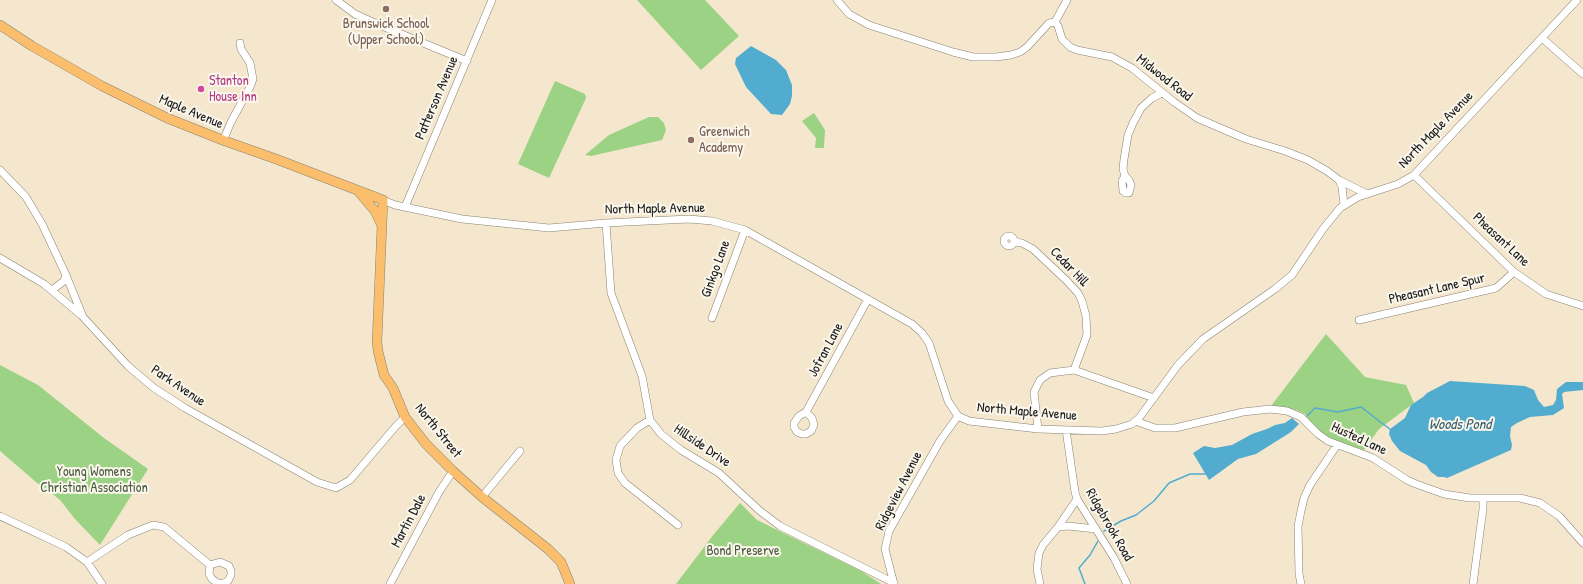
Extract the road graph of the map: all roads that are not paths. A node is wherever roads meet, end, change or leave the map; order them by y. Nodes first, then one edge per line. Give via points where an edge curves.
1 (336, 0) edge
2 (492, 0) edge
3 (837, 0) edge
4 (1067, 0) edge
5 (1577, 0) edge
6 (1055, 22) junction
7 (0, 25) edge
8 (1542, 38) junction
9 (240, 43) dead end
10 (467, 61) junction
11 (1583, 74) edge
12 (1162, 93) junction
13 (223, 141) junction
14 (0, 170) edge
15 (1414, 175) junction
16 (1125, 176) dead end
17 (1339, 180) junction
18 (356, 189) junction
19 (1367, 194) junction
20 (383, 200) junction
21 (1344, 205) junction
22 (405, 207) junction
23 (606, 223) junction
24 (382, 226) junction
25 (745, 230) junction
26 (1015, 242) dead end
27 (0, 258) edge
28 (1514, 272) junction
29 (66, 274) junction
30 (52, 290) junction
31 (868, 299) junction
32 (1583, 306) edge
33 (83, 317) junction
34 (712, 318) dead end
35 (1359, 320) dead end
36 (1074, 370) junction
37 (1154, 398) junction
38 (806, 412) dead end
39 (958, 416) junction
40 (405, 417) junction
41 (650, 420) junction
42 (1136, 421) junction
43 (1038, 429) junction
44 (1066, 430) junction
45 (1337, 445) junction
46 (520, 452) dead end
47 (453, 471) junction
48 (482, 497) junction
49 (1483, 498) junction
50 (1077, 499) junction
51 (0, 516) edge
52 (678, 525) dead end
53 (1058, 527) junction
54 (1096, 529) junction
55 (1583, 543) edge
56 (87, 562) junction
57 (210, 565) dead end
58 (102, 584) edge
59 (390, 584) edge
60 (570, 584) edge
61 (894, 584) edge
62 (1040, 584) edge
63 (1127, 584) edge
64 (1302, 584) edge
65 (1473, 584) edge

1 - 10 street via 377,24
2 - 10 street, Patterson Avenue
3 - 6 street via 849,14 869,25 973,57 996,57 1020,52 1049,23
4 - 6 street
5 - 8 street, North Maple Avenue
6 - 12 street, Midwood Road via 1062,39 1070,47 1112,57 1132,68
7 - 13 main road, Maple Avenue via 102,86 167,118
8 - 11 street
8 - 15 street, North Maple Avenue
9 - 13 street via 250,63 253,79
10 - 22 street, Patterson Avenue
12 - 16 street via 1146,103 1133,123 1124,159
12 - 17 street, Midwood Road via 1207,124 1308,160
13 - 18 main road, Maple Avenue
14 - 29 street, Park Avenue via 34,209
15 - 19 street, North Maple Avenue via 1398,184
15 - 28 street, Pheasant Lane
17 - 19 street, Midwood Road
17 - 21 street
18 - 20 main road, Maple Avenue
18 - 24 main road
19 - 21 street, North Maple Avenue
20 - 22 street, North Maple Avenue
20 - 24 main road, North Street
21 - 37 street, North Maple Avenue via 1323,229 1292,275 1203,339 1182,360
22 - 23 street, North Maple Avenue via 462,219 549,228
23 - 25 street, North Maple Avenue via 689,219 712,221
23 - 41 street, Hillside Drive via 611,293 642,376
24 - 40 main road, North Street via 378,351 384,375 393,388
25 - 31 street, North Maple Avenue
25 - 34 street, Ginkgo Lane
26 - 36 street, Cedar Hill via 1033,249 1067,281 1082,301 1087,335
27 - 30 street
28 - 32 street, Pheasant Lane via 1546,294
28 - 35 street, Pheasant Lane Spur via 1496,288
29 - 30 street via 64,281
29 - 33 street, Park Avenue
30 - 33 street
31 - 38 street, Jofran Lane
31 - 39 street, North Maple Avenue via 912,324 922,333 929,343 948,401
33 - 40 street, Park Avenue via 128,366 154,388 202,418 327,486 336,488 350,480
36 - 37 street
36 - 43 street via 1050,373 1040,380 1034,392
37 - 42 street, North Maple Avenue
39 - 43 street, North Maple Avenue via 969,421
39 - 61 street, Ridgeview Avenue via 940,441 889,531 885,549
40 - 47 main road, North Street via 426,444
41 - 52 street via 637,428 620,446 616,460 618,473 625,483
41 - 61 street, Hillside Drive via 661,434 681,450 719,473 780,526
42 - 44 street, North Maple Avenue via 1116,429
42 - 45 street, Husted Lane via 1155,428 1175,428 1249,411 1287,411 1301,417 1318,434
43 - 44 street, North Maple Avenue
44 - 50 street, Ridgebrook Road
45 - 49 street, Husted Lane via 1373,458 1416,484 1444,494
45 - 64 street via 1310,485 1302,504 1298,526 1299,574
46 - 48 street
47 - 48 main road, North Street
47 - 59 street, Martin Dale via 439,492
48 - 60 main road, North Street via 548,548 561,562
49 - 55 street, Husted Lane via 1520,498 1540,503 1559,516
49 - 65 street
50 - 53 street
50 - 54 street, Ridgebrook Road
51 - 56 street via 54,540
53 - 54 street
53 - 62 street via 1043,545 1040,553 1037,569
54 - 63 street, Ridgebrook Road
56 - 57 street via 128,535 153,525 164,527
56 - 58 street

